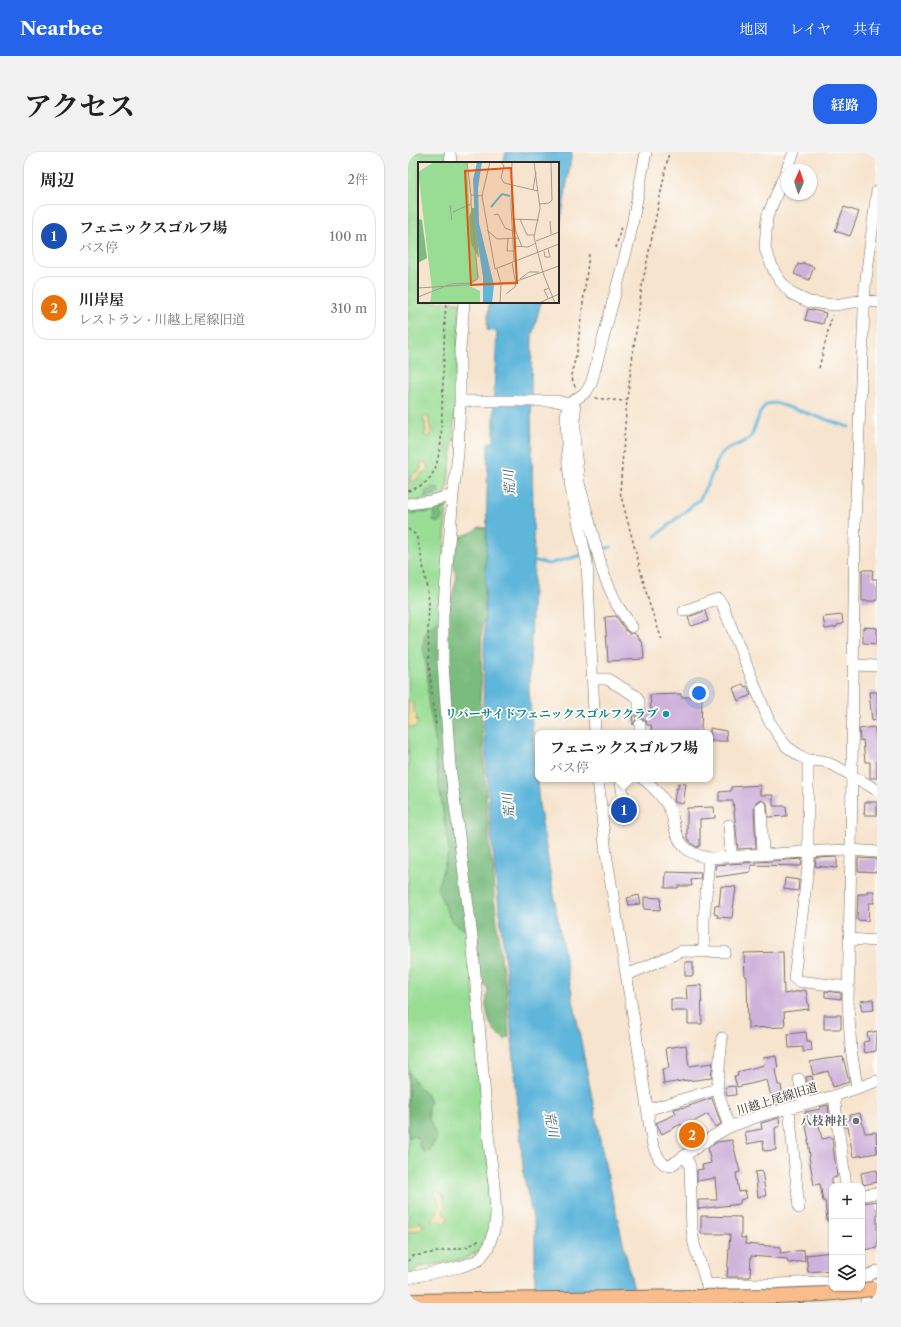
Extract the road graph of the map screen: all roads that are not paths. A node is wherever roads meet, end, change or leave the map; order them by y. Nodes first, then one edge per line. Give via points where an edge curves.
1 (450, 152) edge
2 (646, 152) edge
3 (794, 152) edge
4 (451, 162) edge
5 (877, 195) edge
6 (865, 300) junction
7 (877, 302) edge
8 (464, 303) edge
9 (460, 401) junction
10 (569, 404) junction
11 (453, 495) junction
12 (408, 504) edge
13 (684, 611) dead end
14 (632, 628) dead end
15 (854, 665) junction
16 (877, 666) edge
17 (592, 679) junction
18 (639, 710) dead end
19 (595, 730) edge
20 (808, 760) junction
21 (852, 776) junction
22 (598, 782) edge
23 (622, 782) edge
24 (647, 782) edge
25 (877, 790) edge
26 (761, 807) dead end
27 (601, 812) junction
28 (729, 824) dead end
29 (851, 850) junction
30 (809, 852) junction
31 (877, 852) edge
32 (763, 855) junction
33 (731, 857) junction
34 (710, 858) junction
35 (850, 939) junction
36 (877, 941) edge
37 (704, 951) junction
38 (724, 952) dead end
39 (627, 975) junction
40 (848, 987) junction
41 (722, 1038) dead end
42 (799, 1079) dead end
43 (877, 1081) edge
44 (857, 1088) junction
45 (717, 1089) junction
46 (834, 1096) junction
47 (805, 1104) junction
48 (789, 1108) junction
49 (647, 1110) junction
50 (729, 1127) junction
51 (685, 1156) junction
52 (846, 1183) edge
53 (877, 1193) edge
54 (865, 1195) edge
55 (799, 1208) dead end
56 (877, 1271) edge
57 (408, 1278) edge
58 (829, 1280) edge
59 (867, 1282) edge
60 (707, 1285) junction
61 (408, 1301) edge
62 (711, 1303) edge
63 (866, 1303) edge

1 - 4 street
2 - 10 street via 629,241 591,384 586,392
3 - 6 street via 767,217 765,249 775,273 792,294 809,302 835,305
5 - 6 street
6 - 7 street
6 - 15 street via 855,522
8 - 9 street via 460,349
9 - 10 street via 546,400
9 - 11 street
10 - 14 street via 575,409 575,449 579,483 603,573
10 - 17 street via 566,420 568,464 587,562
11 - 12 street
11 - 57 street via 443,615 443,663 450,766 472,937 496,1215 488,1248 479,1260 460,1267
13 - 20 street via 718,599 769,721 786,746
15 - 16 street
15 - 21 street
17 - 18 street via 606,679 636,696
17 - 19 street
20 - 21 street via 822,761
20 - 30 street
21 - 25 street
21 - 29 street
22 - 27 street
23 - 27 street via 623,805 618,810
24 - 34 street via 666,802 684,848 692,854
26 - 32 street
27 - 39 street
28 - 33 street
29 - 30 street
29 - 31 street
29 - 35 street
30 - 32 street
30 - 40 street via 794,978 798,982
32 - 33 street
33 - 34 street
34 - 37 street
35 - 36 street
35 - 40 street
37 - 38 street
37 - 39 street via 682,952
39 - 49 street
40 - 44 street via 851,1049
41 - 45 street
42 - 47 street
43 - 44 street, 川越上尾線旧道
44 - 46 street, 川越上尾線旧道
45 - 49 street
45 - 50 street
46 - 47 street, 川越上尾線旧道
46 - 52 street
47 - 48 street, 川越上尾線旧道
48 - 50 street, 川越上尾線旧道
48 - 55 street
49 - 51 street, 川越上尾線旧道 via 653,1146 659,1159 670,1166
50 - 51 street, 川越上尾線旧道
51 - 60 street via 690,1166 694,1244
53 - 54 street
56 - 59 street
58 - 60 street via 798,1284
59 - 61 main road, bridge via 824,1294 777,1296
59 - 63 street
60 - 62 street

